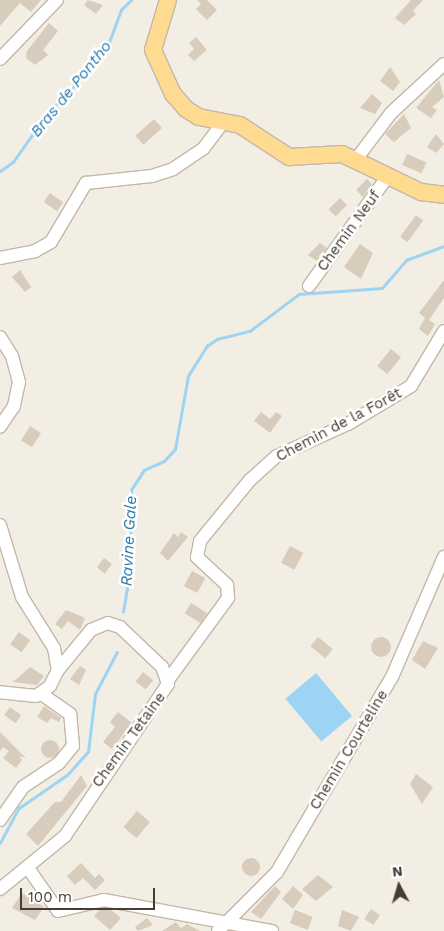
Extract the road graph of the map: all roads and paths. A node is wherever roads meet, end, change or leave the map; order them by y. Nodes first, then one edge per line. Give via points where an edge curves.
1 (57, 0) edge
2 (168, 0) edge
3 (0, 59) edge
4 (444, 64) edge
5 (224, 121) junction
6 (356, 158) junction
7 (388, 176) junction
8 (444, 195) edge
9 (0, 258) edge
10 (309, 286) dead end
11 (444, 331) edge
12 (0, 337) edge
13 (0, 427) edge
14 (0, 525) edge
15 (444, 557) edge
16 (58, 670) junction
17 (168, 680) junction
18 (0, 692) edge
19 (41, 694) junction
20 (0, 820) edge
21 (28, 868) junction
22 (0, 889) edge
23 (221, 927) edge
24 (272, 931) edge

1 - 3 street
2 - 5 main road, Chemin Neuf via 153,40 157,59 186,109 199,117
4 - 6 street via 392,113
5 - 6 main road, Chemin Neuf via 240,125 289,157 325,153
5 - 9 street via 203,149 173,169 152,176 86,183 51,242 35,251
6 - 7 main road, Chemin Neuf
7 - 8 main road, Chemin Neuf via 428,195
7 - 10 street, Chemin Neuf
11 - 17 street, Chemin de la Forêt via 411,386 348,424 277,456 250,480 200,541 198,557 227,585 228,598
12 - 13 street via 12,356 19,382 14,406
14 - 16 street via 22,597 54,648
15 - 23 street, Chemin Courteline via 392,678 277,872
16 - 17 street, Chemin Tetaine via 91,630 108,623 120,627 162,667
16 - 19 street, Chemin Tetaine
17 - 21 street, Chemin Tetaine via 64,836
18 - 19 street
19 - 20 street via 70,714 73,746 59,763 23,787
21 - 22 street, Chemin Tetaine
21 - 23 street via 58,911 104,900
23 - 24 street

